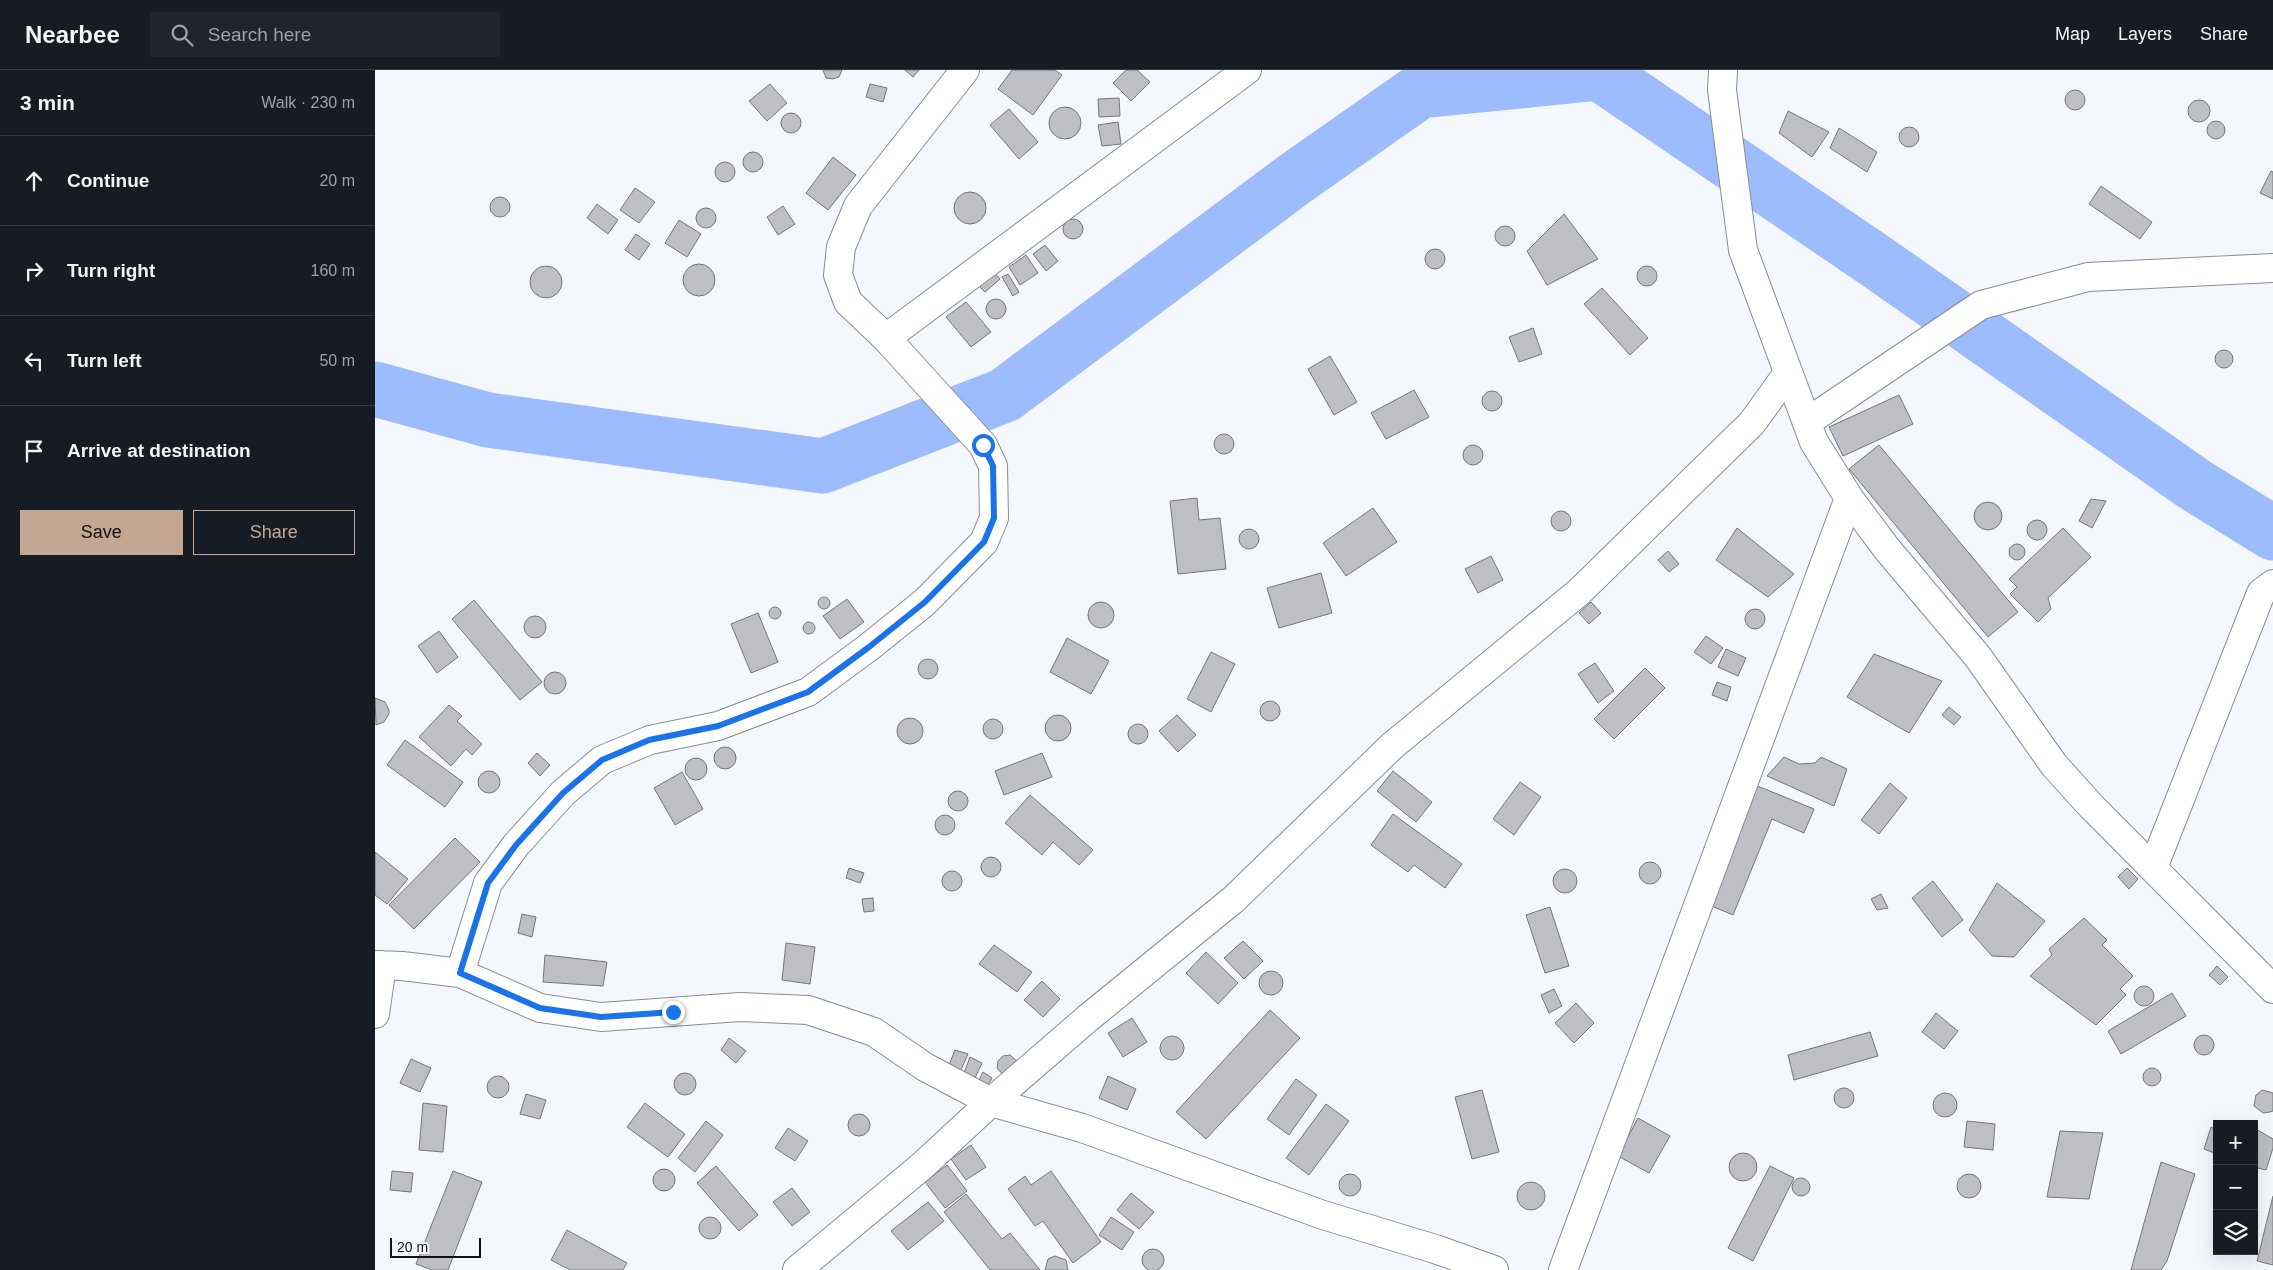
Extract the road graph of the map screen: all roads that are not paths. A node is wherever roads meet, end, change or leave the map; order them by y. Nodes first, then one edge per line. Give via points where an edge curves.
1 (965, 70) edge
2 (1247, 70) edge
3 (1723, 70) edge
4 (2273, 268) edge
5 (886, 338) junction
6 (1788, 373) junction
7 (1807, 422) junction
8 (1849, 498) junction
9 (2273, 584) edge
10 (2153, 868) junction
11 (379, 965) edge
12 (460, 973) junction
13 (2273, 989) edge
14 (375, 1014) edge
15 (991, 1102) junction
16 (797, 1270) edge
17 (1494, 1270) edge
18 (1563, 1270) edge

1 - 5 street via 858,206 841,247 838,275 848,302
2 - 5 street
3 - 6 street via 1722,90 1743,250
4 - 7 street via 2088,277 1981,305
5 - 12 street via 983,445 993,466 994,518 984,542 925,602 808,692 718,726 649,740 602,760 563,793 516,845 488,883
6 - 7 street
6 - 15 street via 1752,423 1579,592 1392,746 1234,899
7 - 8 street via 1814,442
8 - 10 street via 1887,549 1978,657 2054,765
8 - 18 street
9 - 10 street via 2261,593
10 - 13 street
11 - 12 street
11 - 14 street
12 - 15 street via 540,1008 601,1017 740,1007 809,1010 874,1032 925,1068
15 - 16 street via 922,1166
15 - 17 street via 1082,1128 1323,1215

